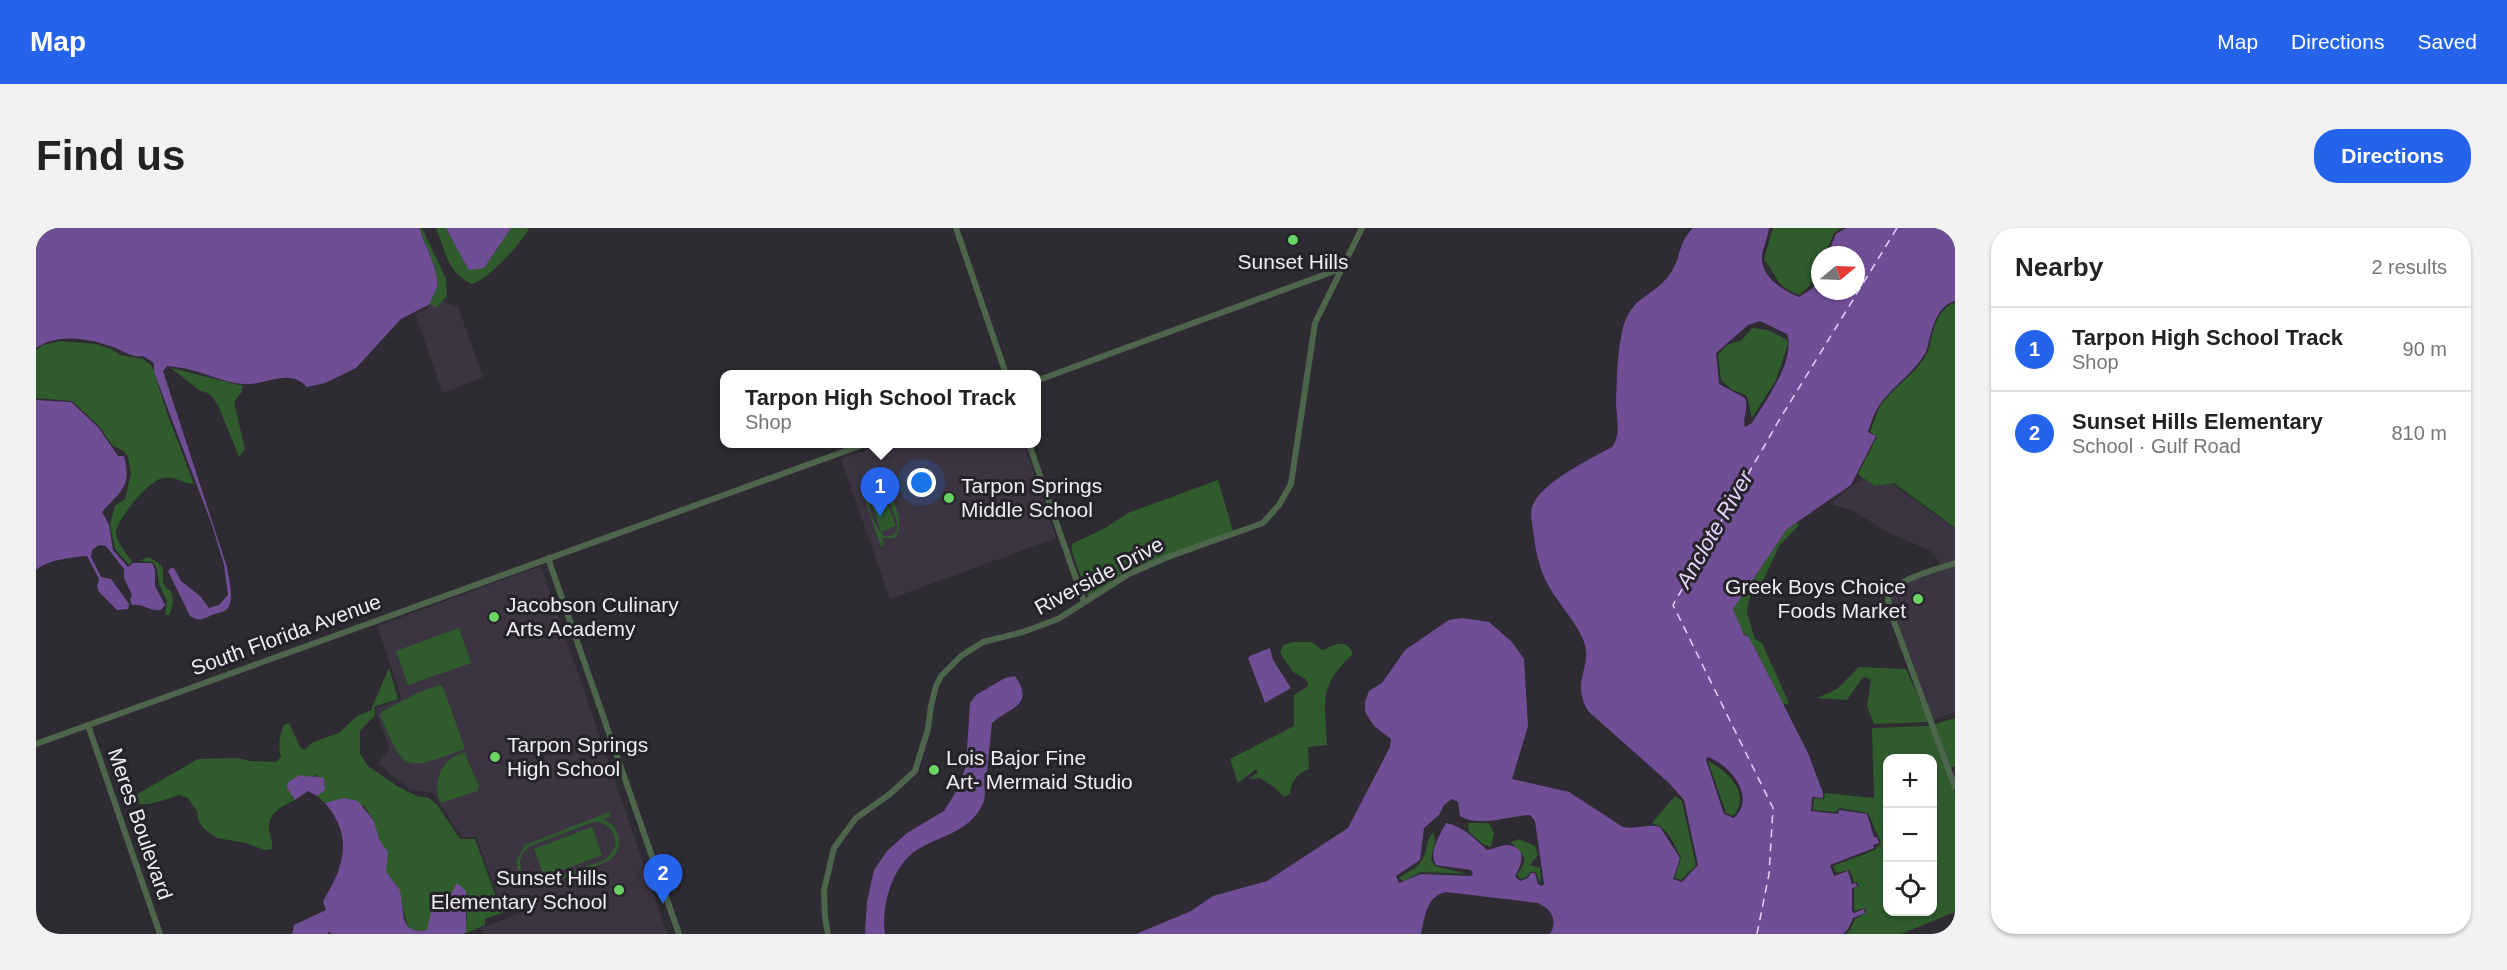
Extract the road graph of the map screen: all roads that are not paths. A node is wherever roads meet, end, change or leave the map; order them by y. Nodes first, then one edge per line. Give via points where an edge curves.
1 (956, 228) edge
2 (1362, 228) edge
3 (1340, 269) junction
4 (1320, 277) junction
5 (1333, 285) junction
6 (1004, 370) edge
7 (1041, 379) edge
8 (854, 448) edge
9 (1030, 448) edge
10 (548, 558) junction
11 (1955, 563) edge
12 (1084, 602) junction
13 (88, 725) junction
14 (36, 744) edge
15 (1955, 787) edge
16 (160, 934) edge
17 (679, 934) edge
18 (828, 934) edge

1 - 6 street
2 - 3 street, Riverside Drive
3 - 4 street
3 - 5 street, Riverside Drive
4 - 5 street
4 - 7 street
5 - 12 street, Riverside Drive via 1313,331 1291,484 1279,506 1263,523 1129,574
8 - 10 street, South Florida Avenue
9 - 12 street
10 - 13 street, South Florida Avenue
10 - 17 street
11 - 15 street via 1904,582 1890,591 1888,598
12 - 18 street, Riverside Drive via 1045,625 973,647 941,676 915,771 856,818 834,848 824,890
13 - 14 street, South Florida Avenue
13 - 16 street, Meres Boulevard

